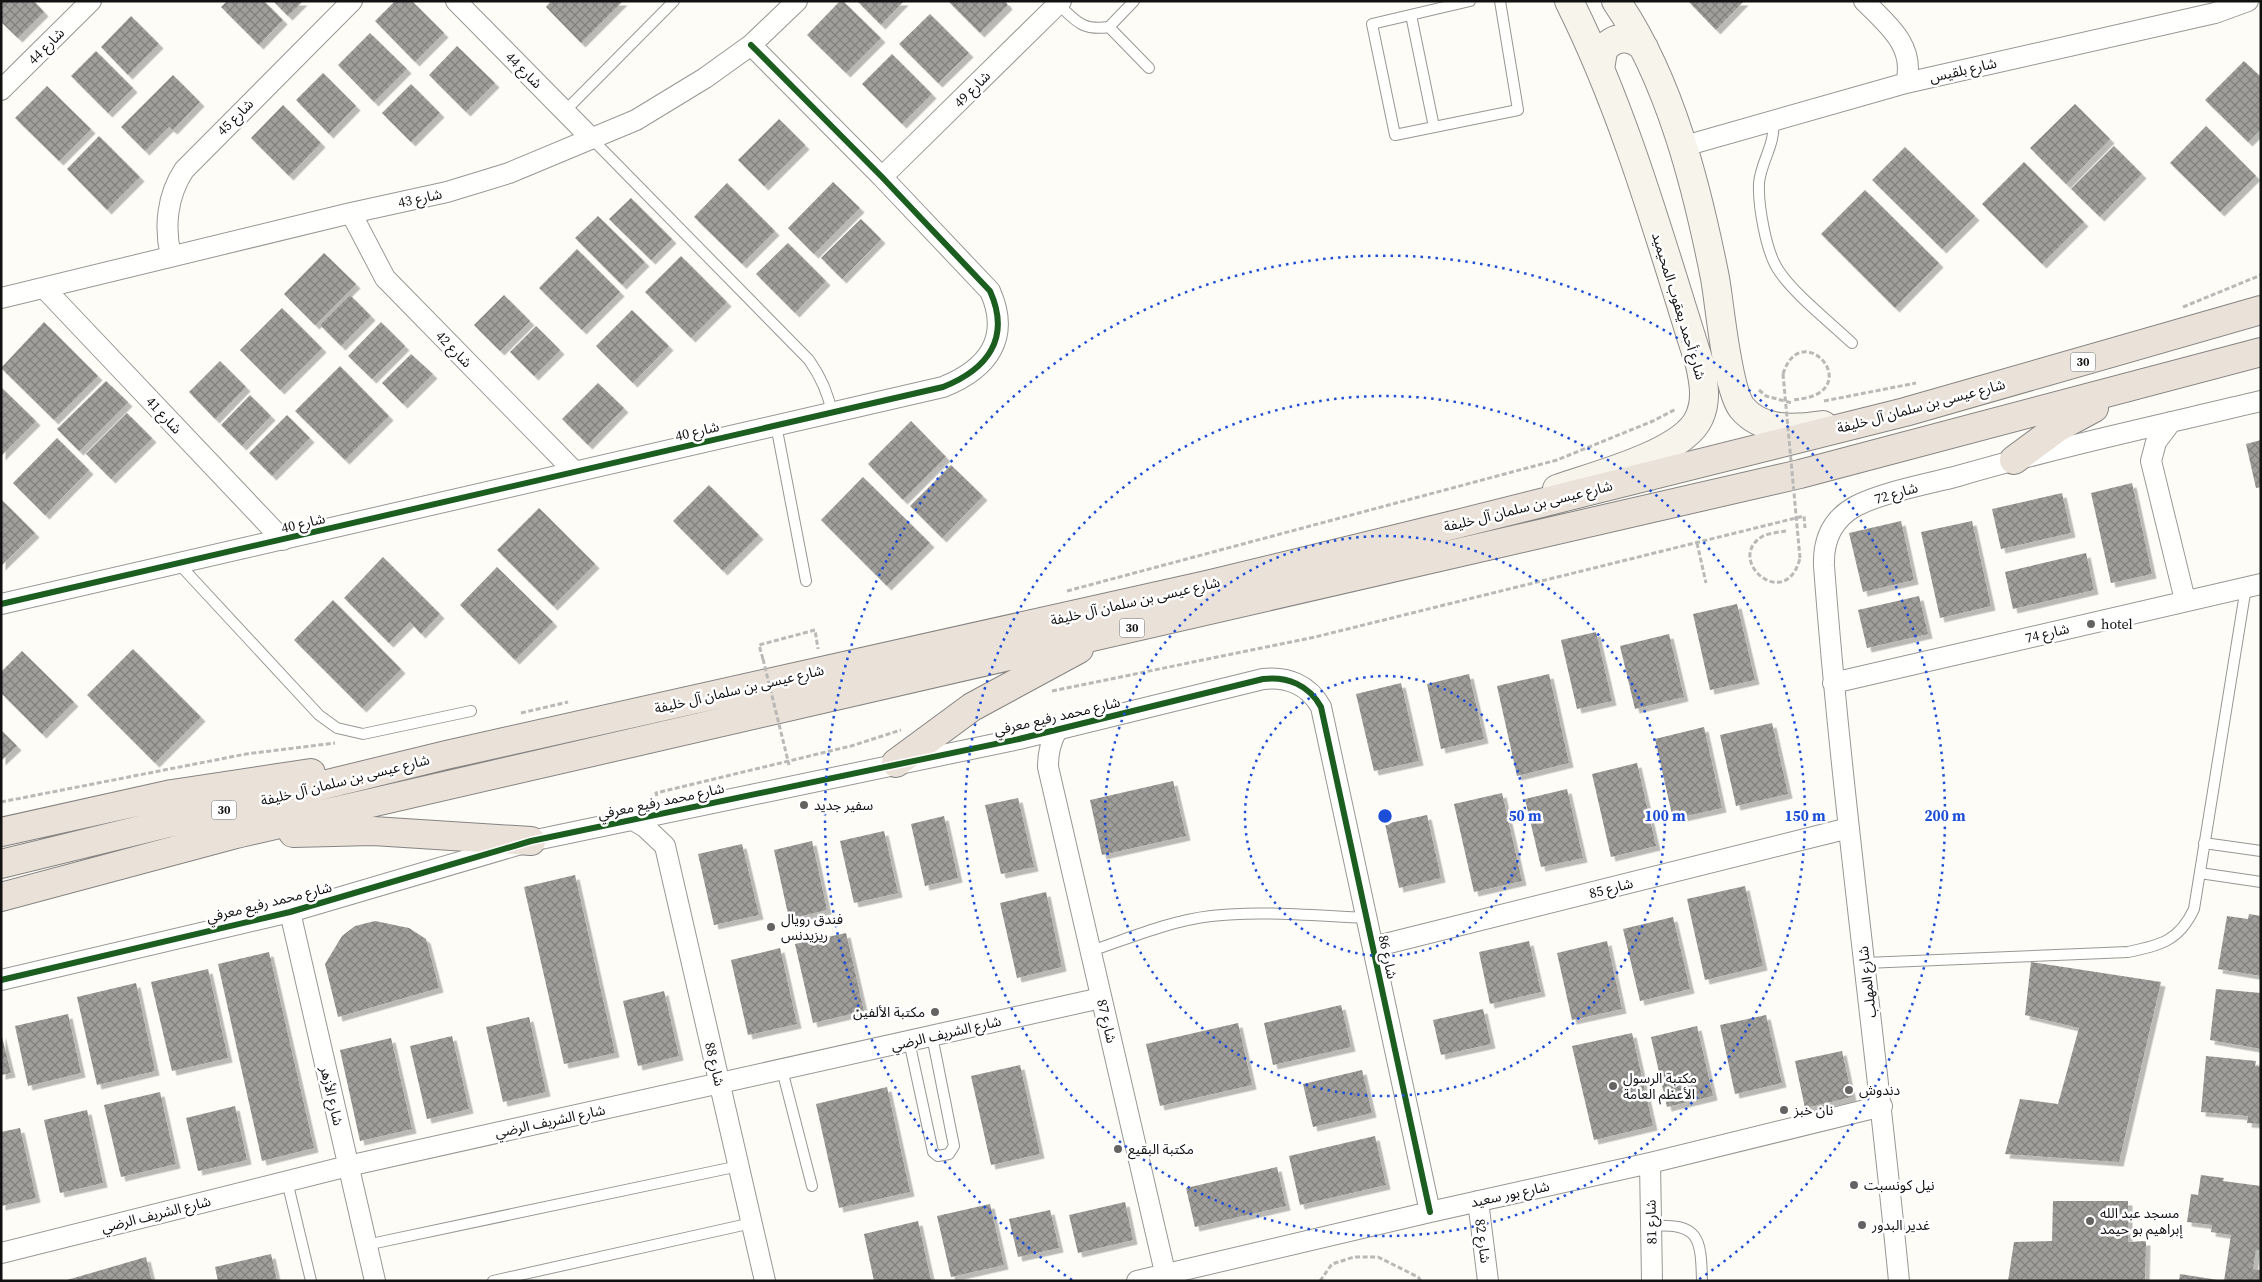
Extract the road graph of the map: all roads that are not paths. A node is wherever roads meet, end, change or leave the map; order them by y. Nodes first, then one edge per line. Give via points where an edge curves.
1 (91, 1) edge
2 (352, 1) edge
3 (456, 1) edge
4 (674, 1) edge
5 (796, 1) edge
6 (1134, 1) edge
7 (1470, 1) edge
8 (1500, 1) edge
9 (1569, 1) edge
10 (1616, 1) edge
11 (1864, 1) edge
12 (2248, 1) edge
13 (1059, 3) edge
14 (1441, 4) edge
15 (1411, 15) junction
16 (1109, 27) junction
17 (751, 45) junction
18 (1644, 48) junction
19 (1149, 68) dead end
20 (1600, 69) junction
21 (1906, 83) junction
22 (1, 90) edge
23 (564, 111) junction
24 (1773, 121) junction
25 (1434, 127) junction
26 (592, 139) junction
27 (1681, 147) junction
28 (882, 177) junction
29 (351, 213) junction
30 (1708, 246) junction
31 (1665, 255) junction
32 (171, 256) junction
33 (45, 289) junction
34 (1, 298) edge
35 (2261, 310) edge
36 (1852, 343) dead end
37 (2261, 352) edge
38 (2130, 388) junction
39 (2261, 401) edge
40 (1905, 412) junction
41 (832, 413) junction
42 (2171, 422) junction
43 (776, 425) junction
44 (2120, 434) junction
45 (2014, 460) junction
46 (2151, 461) junction
47 (574, 471) junction
48 (1457, 524) junction
49 (283, 540) junction
50 (179, 564) junction
51 (806, 581) dead end
52 (2253, 586) edge
53 (2185, 600) junction
54 (1, 604) edge
55 (1108, 633) junction
56 (1833, 683) junction
57 (1321, 707) joint
58 (471, 711) dead end
59 (1058, 730) junction
60 (1019, 739) junction
61 (446, 755) junction
62 (896, 763) junction
63 (1048, 767) junction
64 (684, 809) junction
65 (633, 820) junction
66 (1850, 828) junction
67 (1, 832) edge
68 (236, 834) junction
69 (532, 842) junction
70 (2204, 843) junction
71 (665, 846) junction
72 (2261, 851) edge
73 (1, 864) edge
74 (2200, 873) junction
75 (2261, 882) edge
76 (1, 897) edge
77 (290, 912) junction
78 (1367, 918) junction
79 (1373, 947) junction
80 (1090, 951) junction
81 (1865, 963) junction
82 (1, 980) edge
83 (1101, 998) junction
84 (932, 1036) junction
85 (909, 1041) junction
86 (782, 1070) junction
87 (720, 1083) junction
88 (1882, 1106) junction
89 (1650, 1164) junction
90 (348, 1166) junction
91 (739, 1166) junction
92 (287, 1181) junction
93 (812, 1186) dead end
94 (1478, 1201) junction
95 (1430, 1212) junction
96 (752, 1223) junction
97 (1651, 1226) junction
98 (366, 1245) junction
99 (1, 1253) edge
100 (1166, 1278) edge
101 (761, 1280) edge
102 (311, 1281) edge
103 (375, 1281) edge
104 (493, 1281) edge
105 (1137, 1281) edge
106 (1488, 1281) edge
107 (1652, 1281) edge
108 (1702, 1281) edge
109 (1899, 1281) edge

1 - 22 street, شارع 44
2 - 32 street, شارع 45 via 184,170 169,208 167,232
3 - 23 street, شارع 44
4 - 23 lane
5 - 17 street, شارع 43
6 - 16 lane
7 - 14 lane
8 - 25 lane via 1518,110
9 - 20 street, شارع أحمد يعقوب المحيميد
10 - 18 street
11 - 21 street via 1904,46 1908,65
12 - 21 street, شارع بلقيس via 2215,13
13 - 16 lane via 1082,26 1094,29
13 - 28 street, شارع 49
14 - 15 lane
15 - 25 lane
15 - 25 lane via 1372,24 1395,135
16 - 19 lane
17 - 26 street, شارع 43 via 705,78 636,120
17 - 28 street, شارع 40
18 - 20 street via 1630,39 1616,40 1603,51
18 - 27 street via 1663,90
20 - 31 street, شارع أحمد يعقوب المحيميد via 1624,130
21 - 24 street, شارع بلقيس
23 - 26 street, شارع 44
24 - 27 street, شارع بلقيس
24 - 36 lane via 1773,139 1759,193 1774,261 1788,282
26 - 29 street, شارع 43 via 509,173 447,192
26 - 41 lane via 809,360 828,394
27 - 30 street
28 - 41 street, شارع 40 via 987,286 998,309 999,328 989,354 954,383
29 - 32 street, شارع 43
29 - 47 street, شارع 42 via 384,278
30 - 31 street via 1700,260 1688,265 1675,264
30 - 40 street via 1732,379 1738,401 1746,412 1761,422 1778,427 1802,428
31 - 48 street, شارع أحمد يعقوب المحيميد via 1700,365 1702,411 1695,425 1667,448
32 - 33 street, شارع 43
33 - 34 street, شارع 43
33 - 49 street, شارع 41
35 - 40 highway, شارع عيسى بن سلمان آل خليفة / 30
37 - 38 highway, شارع عيسى بن سلمان آل خليفة / 30
38 - 45 highway via 2057,428
38 - 55 highway, شارع عيسى بن سلمان آل خليفة / 30 via 1800,474
39 - 42 street, شارع 72
40 - 48 highway, شارع عيسى بن سلمان آل خليفة / 30
41 - 43 street, شارع 40
42 - 44 street, شارع 72
42 - 46 street via 2156,442
43 - 47 street, شارع 40
43 - 51 lane
44 - 45 street, شارع 72
44 - 46 street
45 - 56 street, شارع 72 via 1870,501 1856,506 1839,519 1828,534 1824,552
46 - 53 street
47 - 49 street, شارع 40
48 - 61 highway, شارع عيسى بن سلمان آل خليفة / 30 via 1198,587
49 - 50 street, شارع 40
50 - 54 street, شارع 40
50 - 58 lane via 319,715 337,728 363,734
52 - 53 street, شارع 74
52 - 70 lane
53 - 56 street, شارع 74
55 - 62 highway via 972,708
55 - 68 highway, شارع عيسى بن سلمان آل خليفة / 30
56 - 66 street, شارع المهلب
57 - 59 street, شارع محمد رفيع معرفي via 1299,685 1274,678
57 - 78 street, شارع 86
59 - 60 street, شارع محمد رفيع معرفي
59 - 63 street, شارع 87 via 1051,741
60 - 62 street, شارع محمد رفيع معرفي
60 - 63 street, شارع 87
61 - 67 highway via 172,794
61 - 73 highway, شارع عيسى بن سلمان آل خليفة / 30
62 - 64 street, شارع محمد رفيع معرفي
63 - 80 street, شارع 87
64 - 65 street, شارع محمد رفيع معرفي
64 - 71 street
65 - 69 street, شارع محمد رفيع معرفي
65 - 71 street
66 - 79 street, شارع 85
66 - 81 street, شارع المهلب
68 - 69 highway via 373,831
68 - 76 highway, شارع عيسى بن سلمان آل خليفة / 30
69 - 77 street, شارع محمد رفيع معرفي
70 - 72 lane
70 - 74 lane
71 - 87 street, شارع 88
74 - 75 lane
74 - 81 lane via 2194,909 2187,923 2176,936 2151,947 2128,952
77 - 82 street, شارع محمد رفيع معرفي
77 - 90 street, شارع الأزهر
78 - 79 street, شارع 86
78 - 80 lane via 1212,916 1171,924
79 - 95 street, شارع 86
80 - 83 street, شارع 87
81 - 88 street, شارع المهلب
83 - 84 street, شارع الشريف الرضي
83 - 100 street, شارع 87
84 - 85 street, شارع الشريف الرضي
84 - 85 lane via 954,1146 949,1154 938,1156 933,1152
85 - 86 street, شارع الشريف الرضي
86 - 87 street, شارع الشريف الرضي
86 - 93 lane
87 - 90 street, شارع الشريف الرضي
87 - 91 street, شارع 88
88 - 89 street, شارع بور سعيد
88 - 109 street, شارع المهلب
89 - 94 street, شارع بور سعيد
89 - 97 street, شارع 81
90 - 92 street, شارع الشريف الرضي
90 - 98 street, شارع الأزهر
91 - 96 street, شارع 88
91 - 98 lane
92 - 99 street, شارع الشريف الرضي
92 - 102 lane
94 - 95 street, شارع بور سعيد
94 - 106 street, شارع 82
95 - 100 street, شارع بور سعيد
96 - 101 street, شارع 88
96 - 104 lane
97 - 107 street, شارع 81
97 - 108 lane via 1673,1225 1692,1234 1700,1247
98 - 103 street, شارع الأزهر
100 - 105 street, شارع بور سعيد

